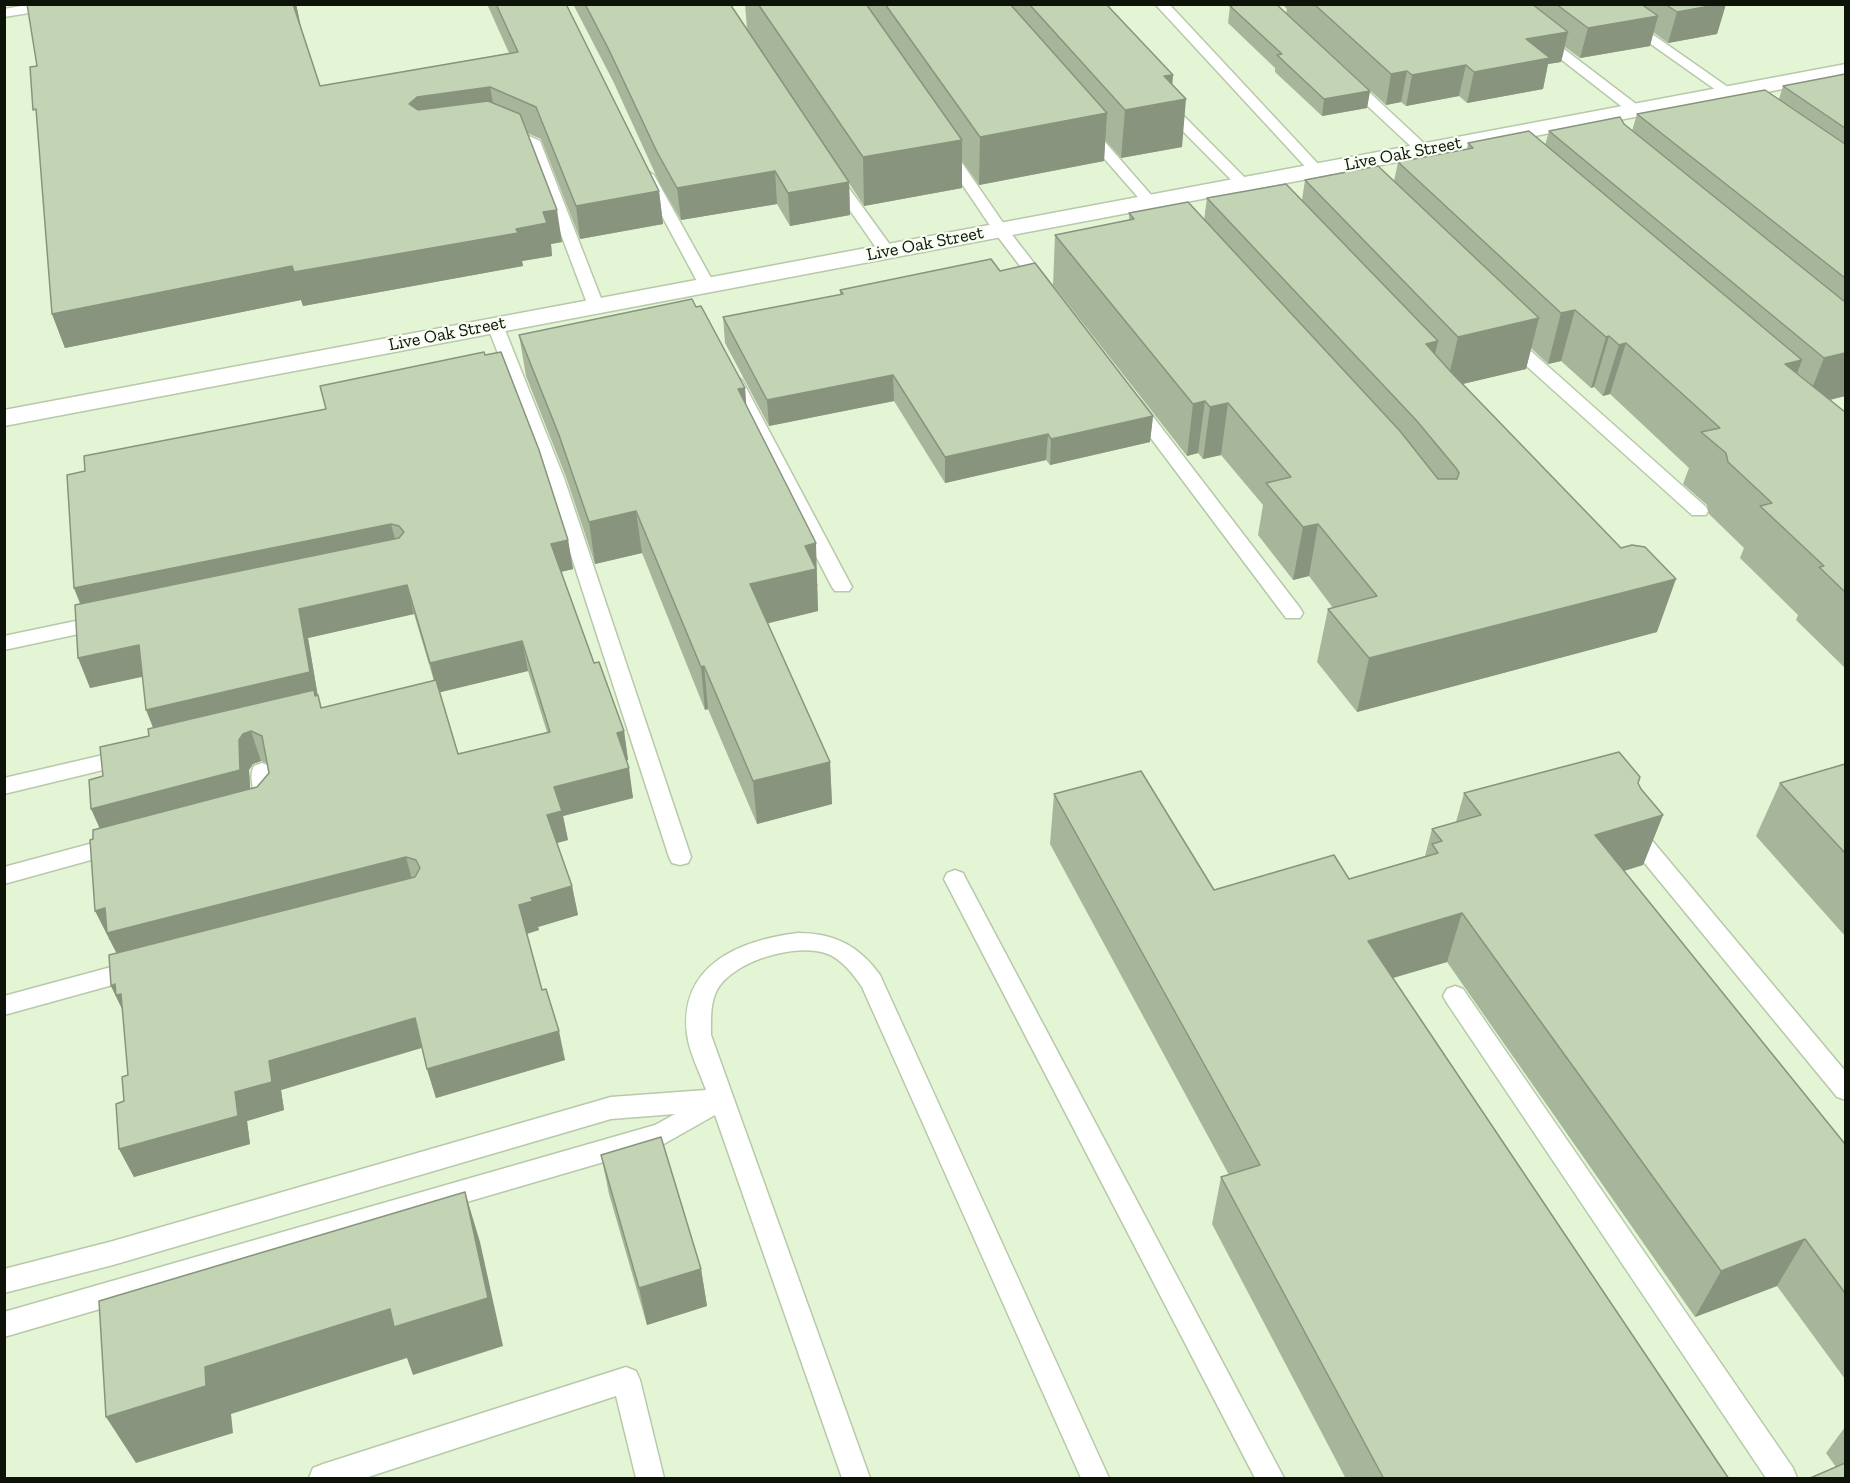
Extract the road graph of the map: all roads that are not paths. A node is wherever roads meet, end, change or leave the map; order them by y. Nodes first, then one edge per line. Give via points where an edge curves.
1 (60, 4) edge
2 (1161, 4) edge
3 (1496, 4) edge
4 (1600, 4) edge
5 (4, 13) edge
6 (1336, 68) edge
7 (1845, 70) edge
8 (1155, 94) edge
9 (1721, 99) junction
10 (1635, 110) junction
11 (1079, 121) edge
12 (486, 127) edge
13 (938, 138) edge
14 (1423, 150) junction
15 (642, 164) edge
16 (825, 164) edge
17 (1332, 174) junction
18 (1244, 184) junction
19 (1149, 202) junction
20 (1267, 209) edge
21 (1172, 228) edge
22 (1000, 230) junction
23 (886, 252) junction
24 (696, 295) junction
25 (1052, 297) edge
26 (596, 306) junction
27 (1492, 324) edge
28 (495, 325) junction
29 (723, 361) edge
30 (1122, 387) edge
31 (4, 418) edge
32 (1699, 511) dead end
33 (842, 587) dead end
34 (1293, 613) dead end
35 (123, 618) edge
36 (4, 643) edge
37 (153, 751) edge
38 (262, 771) edge
39 (4, 786) edge
40 (237, 814) edge
41 (1632, 832) edge
42 (135, 840) edge
43 (680, 856) dead end
44 (4, 876) edge
45 (955, 879) dead end
46 (163, 962) edge
47 (1455, 996) dead end
48 (4, 1006) edge
49 (1845, 1090) edge
50 (720, 1099) junction
51 (4, 1281) edge
52 (4, 1325) edge
53 (323, 1479) edge
54 (650, 1479) edge
55 (856, 1479) edge
56 (1095, 1479) edge
57 (1270, 1479) edge
58 (1783, 1479) edge

1 - 5 lane
2 - 17 lane
3 - 10 lane
4 - 9 lane
6 - 14 lane
7 - 9 street, Live Oak Street via 1807,85
8 - 18 lane
9 - 10 street, Live Oak Street
10 - 14 street, Live Oak Street via 1601,127 1492,147
11 - 19 lane
12 - 26 lane via 496,126 533,141
13 - 22 lane
14 - 17 street, Live Oak Street
15 - 24 lane
16 - 23 lane
17 - 18 street, Live Oak Street
18 - 19 street, Live Oak Street
18 - 20 lane
19 - 21 lane
19 - 22 street, Live Oak Street
22 - 23 street, Live Oak Street
22 - 25 lane
23 - 24 street, Live Oak Street
24 - 26 street, Live Oak Street
26 - 28 street, Live Oak Street
27 - 32 lane
28 - 31 street, Live Oak Street
28 - 43 lane via 555,478
29 - 33 lane
30 - 34 lane
35 - 36 lane
37 - 39 lane
38 - 40 lane via 266,803
41 - 49 lane
42 - 44 lane
45 - 57 lane
46 - 48 lane
47 - 58 lane
50 - 51 lane via 611,1108
50 - 52 lane via 662,1134
50 - 55 lane
50 - 56 lane via 699,1035 700,1002 712,978 735,959 795,941 827,944 853,957 872,982
53 - 54 lane via 626,1380

